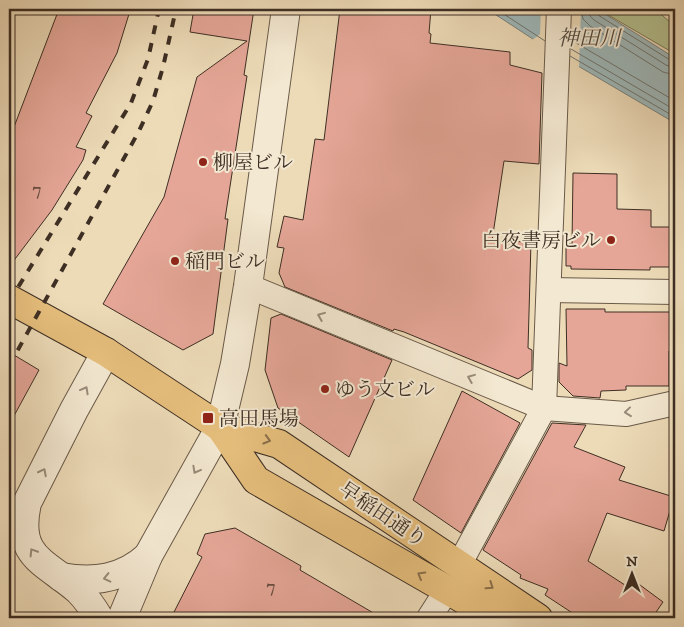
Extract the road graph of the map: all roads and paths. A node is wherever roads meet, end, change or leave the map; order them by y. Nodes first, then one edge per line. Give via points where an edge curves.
1 (286, 9) edge
2 (559, 9) edge
3 (248, 286) junction
4 (549, 290) junction
5 (675, 292) edge
6 (9, 298) edge
7 (106, 352) junction
8 (675, 402) edge
9 (544, 408) junction
10 (220, 427) junction
11 (148, 556) junction
12 (459, 565) junction
13 (61, 577) junction
14 (446, 590) junction
15 (99, 618) edge
16 (122, 618) edge
17 (429, 618) edge
18 (492, 618) edge
19 (538, 618) edge

1 - 3 street
2 - 4 street
9 -> 3 street
3 - 10 street
4 - 5 street
4 - 9 street
6 - 7 main road, 早稲田通り
7 - 10 main road, 早稲田通り
13 -> 7 street via 44,566 30,549 24,516 27,503
8 -> 9 street via 626,414
9 - 12 street
10 -> 11 street
10 -> 12 main road, 早稲田通り via 279,444
14 -> 10 main road, 早稲田通り via 256,480
11 -> 13 street via 129,570 107,579 94,581
11 - 16 street
12 -> 19 main road, 早稲田通り
13 - 15 street via 79,591
14 - 17 street
14 - 18 main road, 早稲田通り

